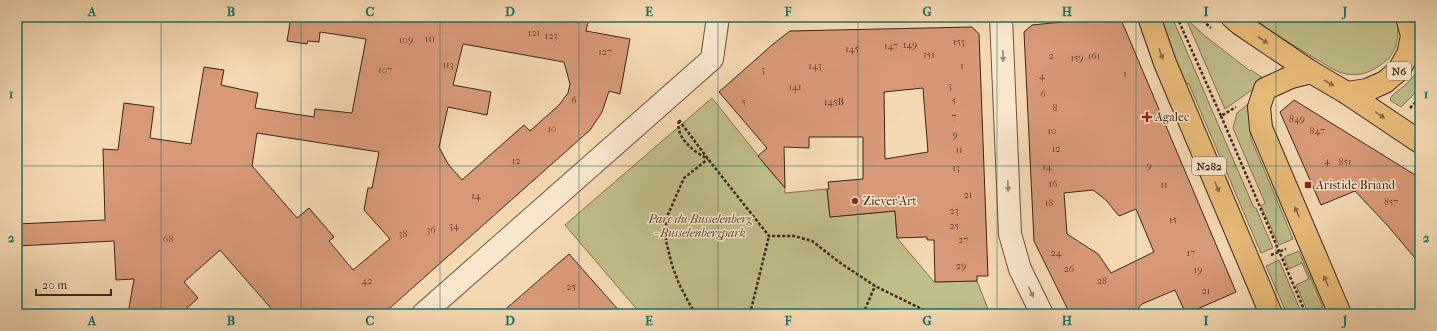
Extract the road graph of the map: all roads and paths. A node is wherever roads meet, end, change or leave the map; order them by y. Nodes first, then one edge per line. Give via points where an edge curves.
1 (718, 17) edge
2 (1001, 17) edge
3 (1177, 17) edge
4 (1232, 17) edge
5 (1407, 17) edge
6 (1148, 21) edge
7 (1311, 72) junction
8 (1265, 89) junction
9 (1347, 93) junction
10 (1420, 98) edge
11 (1407, 112) dead end
12 (1222, 116) junction
13 (1420, 142) edge
14 (708, 159) junction
15 (770, 236) junction
16 (1290, 247) dead end
17 (1280, 252) junction
18 (1268, 256) dead end
19 (875, 286) junction
20 (423, 314) edge
21 (695, 314) edge
22 (750, 314) edge
23 (863, 314) edge
24 (932, 314) edge
25 (1042, 314) edge
26 (1271, 314) edge
27 (1306, 314) edge
28 (1340, 314) edge

1 - 20 street via 712,59
2 -> 25 street via 1010,234 1020,269
3 - 12 path
4 -> 7 main road
5 - 9 main road, N6 via 1412,36 1408,54 1399,70 1386,82 1367,90
6 -> 26 main road, N282
7 - 8 main road via 1291,76
7 -> 9 main road
8 - 12 path
28 -> 8 main road via 1261,128 1259,107
9 -> 13 main road
10 - 11 path
12 - 17 path
14 - 14 path via 690,147 680,133 679,120
14 - 15 path
14 - 21 path via 684,178 666,219 666,241 672,265
15 - 19 path via 794,236 812,241
15 - 22 path
16 - 17 path
17 - 18 path
17 - 27 path
19 - 23 path
19 - 24 path

